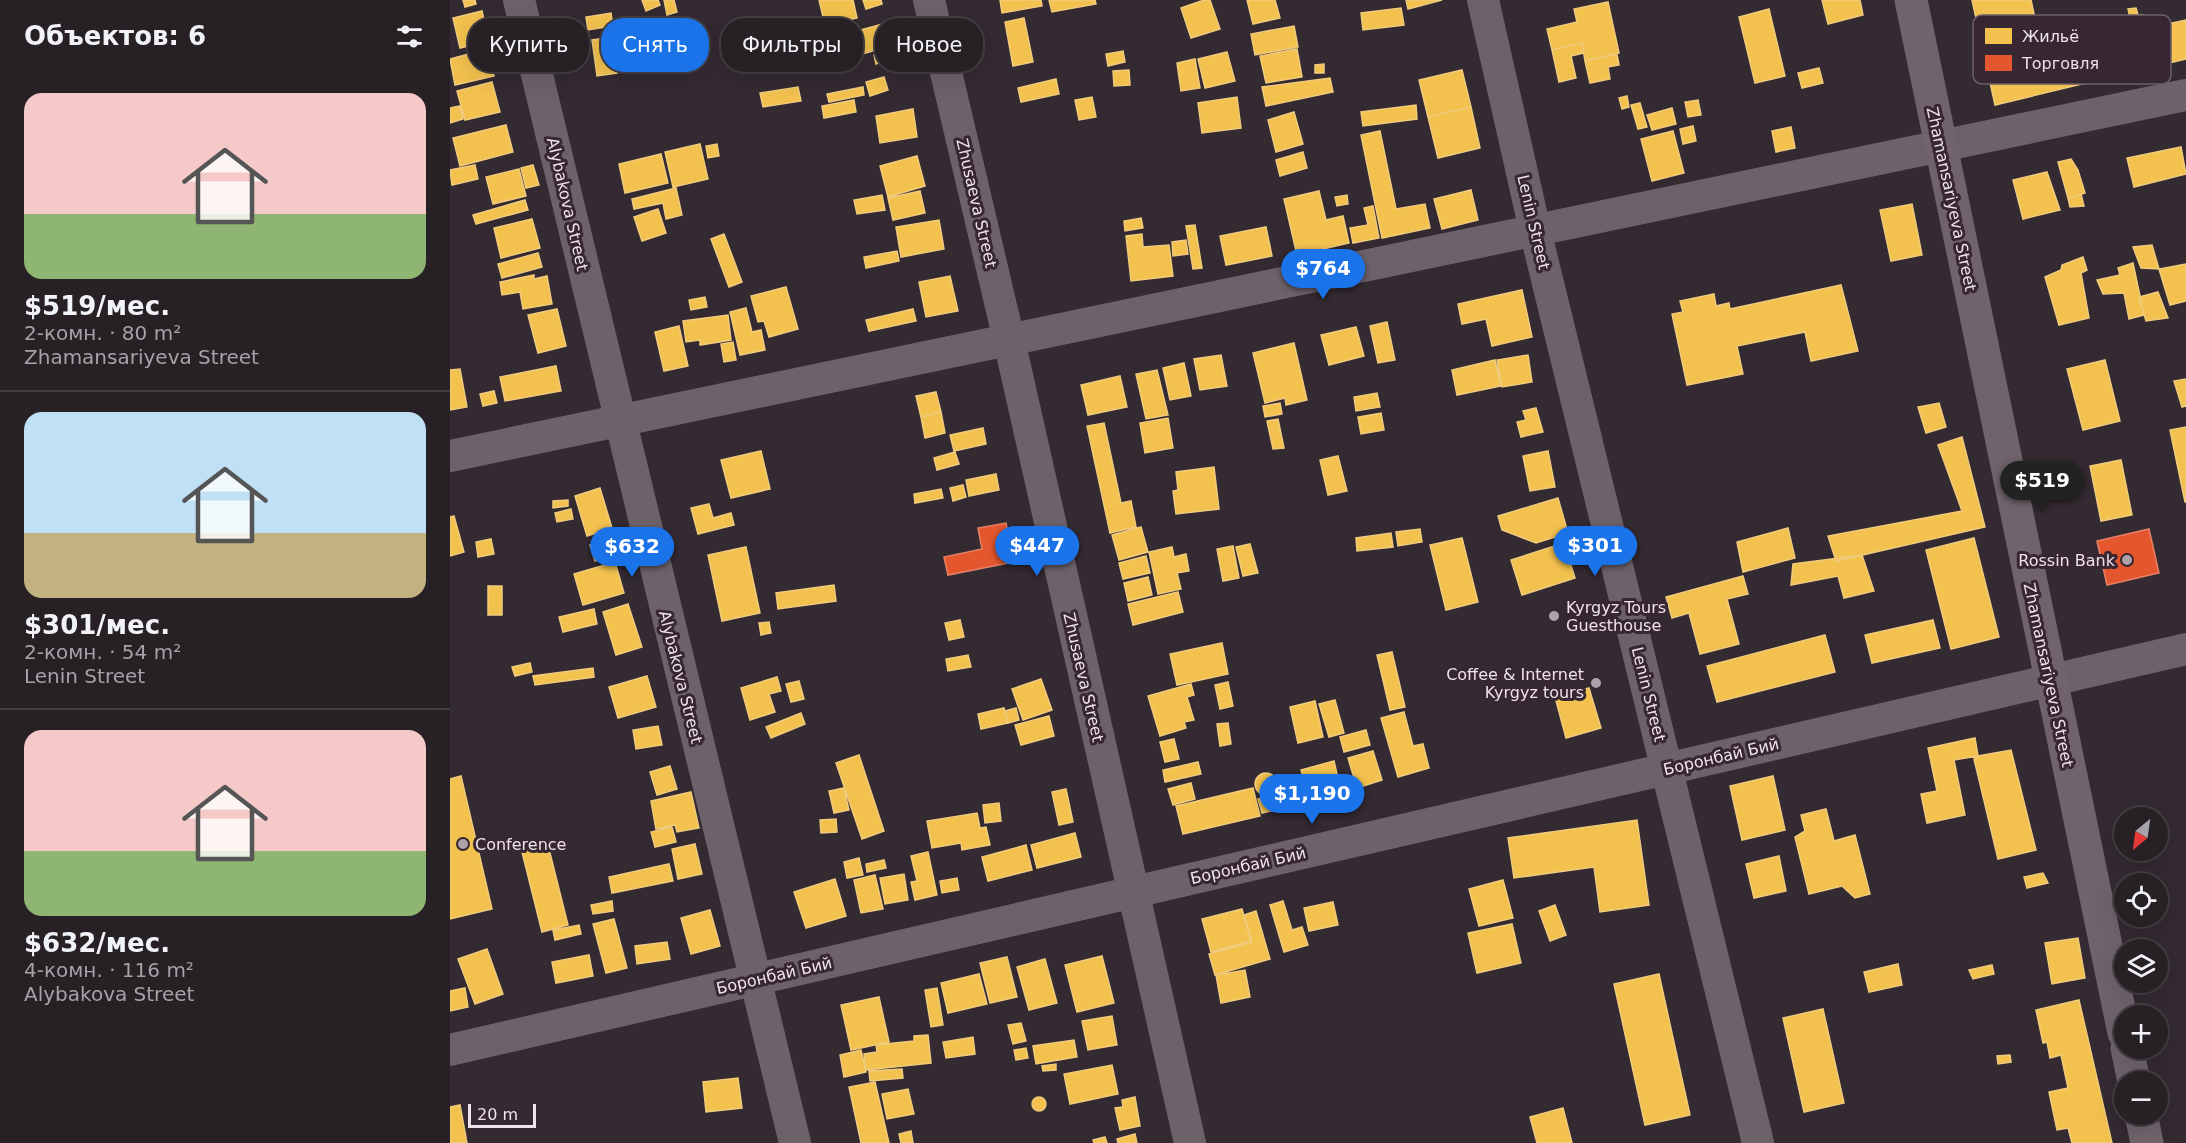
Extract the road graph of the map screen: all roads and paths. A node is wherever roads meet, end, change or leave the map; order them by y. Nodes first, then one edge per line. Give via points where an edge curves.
1 (519, 0) edge
2 (929, 0) edge
3 (1483, 0) edge
4 (1911, 0) edge
5 (2186, 95) edge
6 (1941, 146) junction
7 (1535, 230) junction
8 (1009, 340) junction
9 (619, 421) junction
10 (450, 456) edge
11 (2186, 649) edge
12 (2050, 680) junction
13 (1668, 768) junction
14 (1132, 892) junction
15 (754, 979) junction
16 (2118, 1005) edge
17 (450, 1050) edge
18 (2143, 1125) edge
19 (795, 1143) edge
20 (1190, 1143) edge
21 (1758, 1143) edge
22 (2147, 1143) edge

1 - 9 street, Alybakova Street
2 - 8 street, Zhusaeva Street
3 - 7 street, Lenin Street
4 - 6 main road, Zhamansariyeva Street
5 - 6 street
6 - 7 street
6 - 12 main road, Zhamansariyeva Street
7 - 8 street
7 - 13 street, Lenin Street
8 - 9 street
8 - 14 street, Zhusaeva Street
9 - 10 street
9 - 15 street, Alybakova Street
11 - 12 street, Боронбай Бий
12 - 13 street, Боронбай Бий
12 - 16 main road, Zhamansariyeva Street
13 - 14 street, Боронбай Бий
13 - 21 street, Lenin Street
14 - 15 street, Боронбай Бий
14 - 20 street, Zhusaeva Street
15 - 17 street, Боронбай Бий
15 - 19 street, Alybakova Street
18 - 22 main road

